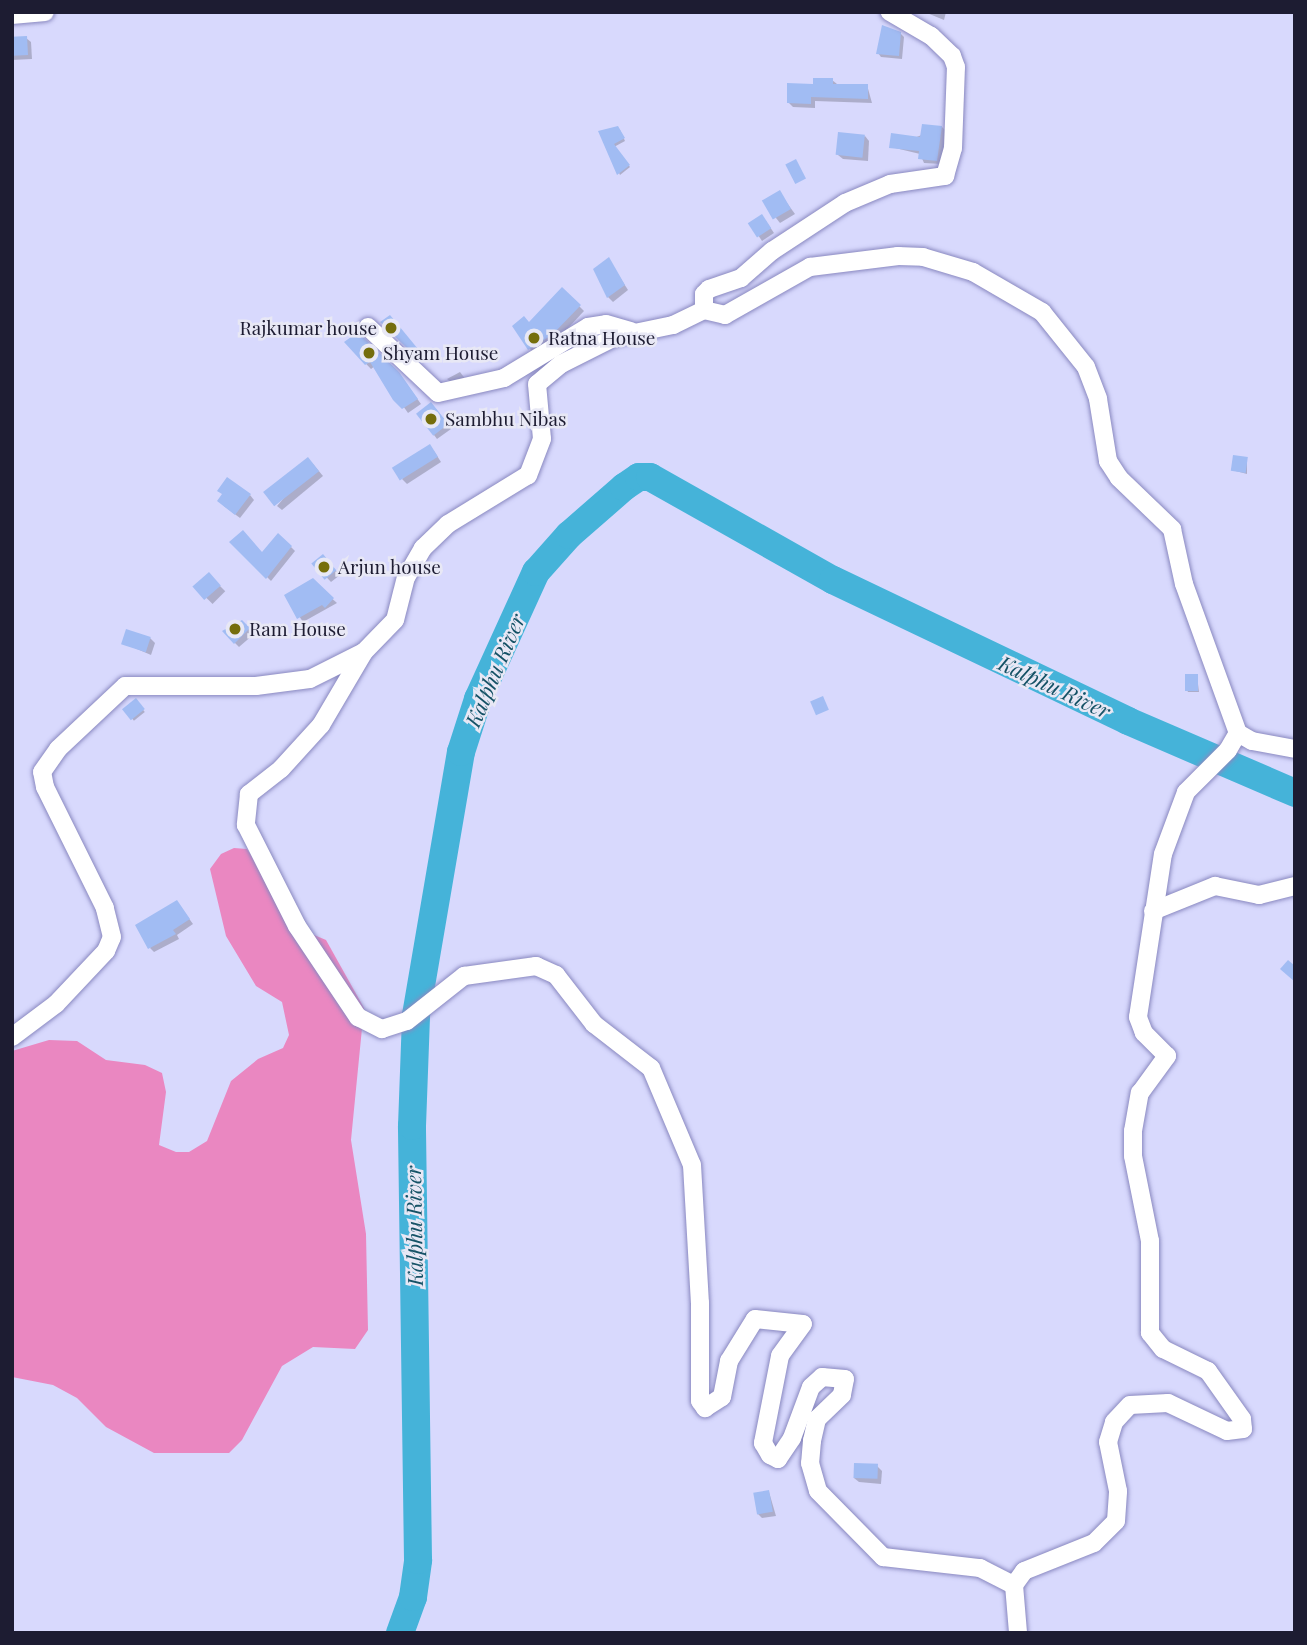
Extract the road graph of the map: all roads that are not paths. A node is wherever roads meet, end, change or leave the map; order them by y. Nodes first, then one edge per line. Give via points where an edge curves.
1 (45, 12) edge
2 (890, 12) edge
3 (12, 15) edge
4 (704, 310) junction
5 (368, 327) dead end
6 (631, 331) junction
7 (363, 652) junction
8 (1238, 733) junction
9 (1295, 748) edge
10 (1295, 886) edge
11 (1153, 911) junction
12 (12, 1037) edge
13 (1014, 1585) junction
14 (1018, 1633) edge

1 - 3 street
2 - 4 street via 931,36 952,56 956,67 953,148 945,176 890,184 845,203 772,251 741,278 709,289 704,294
4 - 6 street via 673,325
4 - 8 street via 725,315 810,267 898,256 923,257 973,272 1042,312 1086,367 1098,399 1108,461 1119,478 1172,529 1184,584
5 - 6 street via 438,393 504,378 588,327 606,324
6 - 7 street via 561,364 537,384 542,439 528,475 448,524 423,548 406,577 395,620
7 - 12 street via 310,679 256,685 125,686 58,748 42,772 45,787 105,908 113,937 106,951 57,1004
7 - 13 street via 321,725 281,769 249,794 246,816 267,872 358,1017 383,1029 407,1021 464,976 493,969 536,966 556,975 594,1024 651,1068 684,1137 692,1165 700,1303 697,1386 705,1408 722,1397 729,1361 755,1319 803,1324 780,1356 763,1443 770,1455 778,1460 792,1438 811,1387 822,1377 845,1379 842,1395 817,1419 810,1463 818,1491 833,1511 883,1557 980,1568
8 - 9 street via 1252,741
8 - 11 street via 1228,750 1186,792 1163,854
10 - 11 street via 1259,895 1215,886
11 - 13 street via 1138,1017 1144,1033 1167,1056 1144,1085 1133,1131 1133,1156 1150,1241 1148,1326 1158,1346 1208,1371 1242,1419 1243,1429 1227,1431 1168,1403 1138,1403 1125,1409 1114,1422 1108,1442 1118,1491 1116,1521 1094,1543 1024,1572
13 - 14 street

